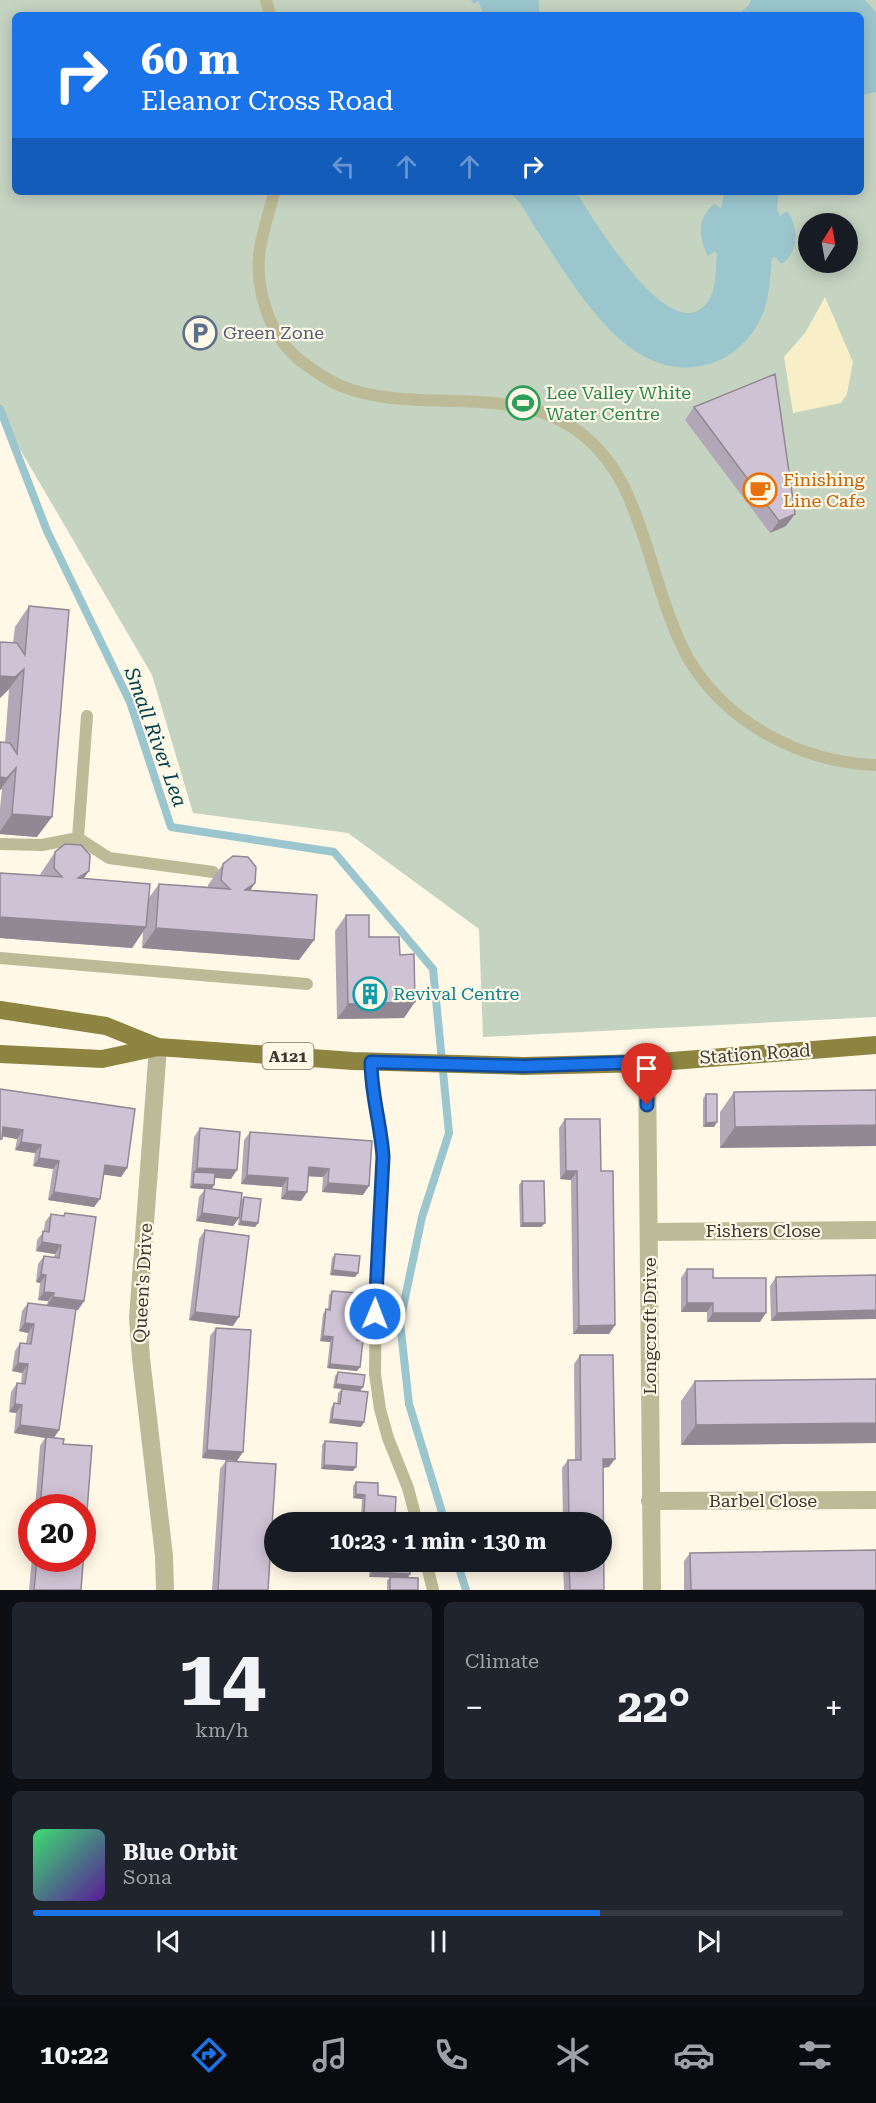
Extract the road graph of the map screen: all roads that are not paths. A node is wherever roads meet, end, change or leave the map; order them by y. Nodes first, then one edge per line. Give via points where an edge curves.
1 (273, 195) edge
2 (87, 716) dead end
3 (876, 765) edge
4 (78, 838) junction
5 (0, 844) edge
6 (213, 872) dead end
7 (0, 958) edge
8 (307, 984) dead end
9 (0, 1010) edge
10 (876, 1045) edge
11 (158, 1047) junction
12 (0, 1054) edge
13 (371, 1062) junction
14 (647, 1062) junction
15 (876, 1230) edge
16 (650, 1232) junction
17 (876, 1500) edge
18 (650, 1501) junction
19 (414, 1512) edge
20 (428, 1572) edge
21 (165, 1590) edge
22 (433, 1590) edge
23 (652, 1590) edge

1 - 3 lane via 260,249 260,272 270,321 294,355 342,386 386,396 522,407 546,414 582,434 607,459 626,488 669,614 700,677 719,698 766,735 830,759
2 - 4 lane
4 - 5 lane via 42,845
4 - 6 lane via 109,858
7 - 8 lane
9 - 11 main road, A121 via 106,1026
10 - 14 main road, Station Road / A121
11 - 12 main road, A121 via 102,1059
11 - 13 main road, A121
11 - 21 street, Queen's Drive via 138,1318
13 - 14 main road, Station Road / A121
13 - 19 lane via 383,1157 375,1374 383,1419
14 - 16 street, Longcroft Drive
15 - 16 street, Fishers Close
16 - 18 street, Longcroft Drive
17 - 18 street, Barbel Close
18 - 23 street, Longcroft Drive
20 - 22 lane

